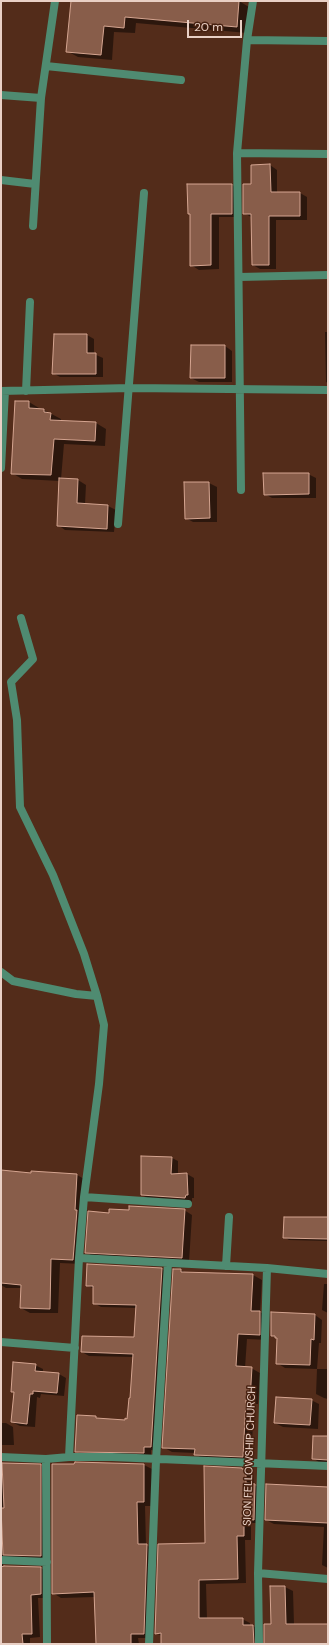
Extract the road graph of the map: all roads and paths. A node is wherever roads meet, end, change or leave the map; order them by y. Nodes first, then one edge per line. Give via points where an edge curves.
1 (55, 1) edge
2 (253, 1) edge
3 (247, 40) junction
4 (328, 41) edge
5 (46, 66) junction
6 (181, 80) dead end
7 (1, 95) edge
8 (41, 98) junction
9 (237, 153) junction
10 (328, 154) edge
11 (1, 180) edge
12 (35, 184) junction
13 (144, 192) dead end
14 (33, 226) dead end
15 (328, 275) edge
16 (239, 277) junction
17 (30, 302) dead end
18 (130, 388) junction
19 (239, 389) junction
20 (328, 390) edge
21 (3, 391) edge
22 (26, 391) junction
23 (1, 468) edge
24 (241, 490) dead end
25 (118, 524) dead end
26 (20, 618) dead end
27 (1, 972) edge
28 (98, 996) junction
29 (84, 1197) junction
30 (188, 1204) dead end
31 (229, 1217) dead end
32 (79, 1258) junction
33 (168, 1263) junction
34 (226, 1266) junction
35 (266, 1268) junction
36 (328, 1274) edge
37 (1, 1342) edge
38 (75, 1348) junction
39 (1, 1457) edge
40 (69, 1457) junction
41 (46, 1459) junction
42 (156, 1460) junction
43 (261, 1464) junction
44 (328, 1466) edge
45 (1, 1560) edge
46 (47, 1562) junction
47 (258, 1572) junction
48 (328, 1578) edge
49 (47, 1644) edge
50 (149, 1644) edge
51 (259, 1644) edge

1 - 5 street
2 - 3 street
3 - 4 street
3 - 9 street
5 - 6 street
5 - 8 street
7 - 8 street
8 - 12 street
9 - 10 street
9 - 16 street
11 - 12 street
12 - 14 street
13 - 18 street
15 - 16 street
16 - 19 street
17 - 22 street
18 - 19 street
18 - 22 street
18 - 25 street
19 - 20 street
19 - 24 street
21 - 22 street
21 - 23 street
26 - 28 street via 33,659 11,682 16,720 20,807 53,875
27 - 28 street via 13,981
28 - 29 street via 104,1025
29 - 30 street
29 - 32 street
31 - 34 street
32 - 33 street
32 - 38 street
33 - 34 street
33 - 42 street
34 - 35 street
35 - 36 street
35 - 43 street, SION FELLOWSHIP CHURCH
37 - 38 street
38 - 40 street
39 - 41 street
40 - 41 street
40 - 42 street
41 - 46 street
42 - 43 street
42 - 50 street
43 - 44 street
43 - 47 street, SION FELLOWSHIP CHURCH
45 - 46 street
46 - 49 street
47 - 48 street
47 - 51 street, SION FELLOWSHIP CHURCH

